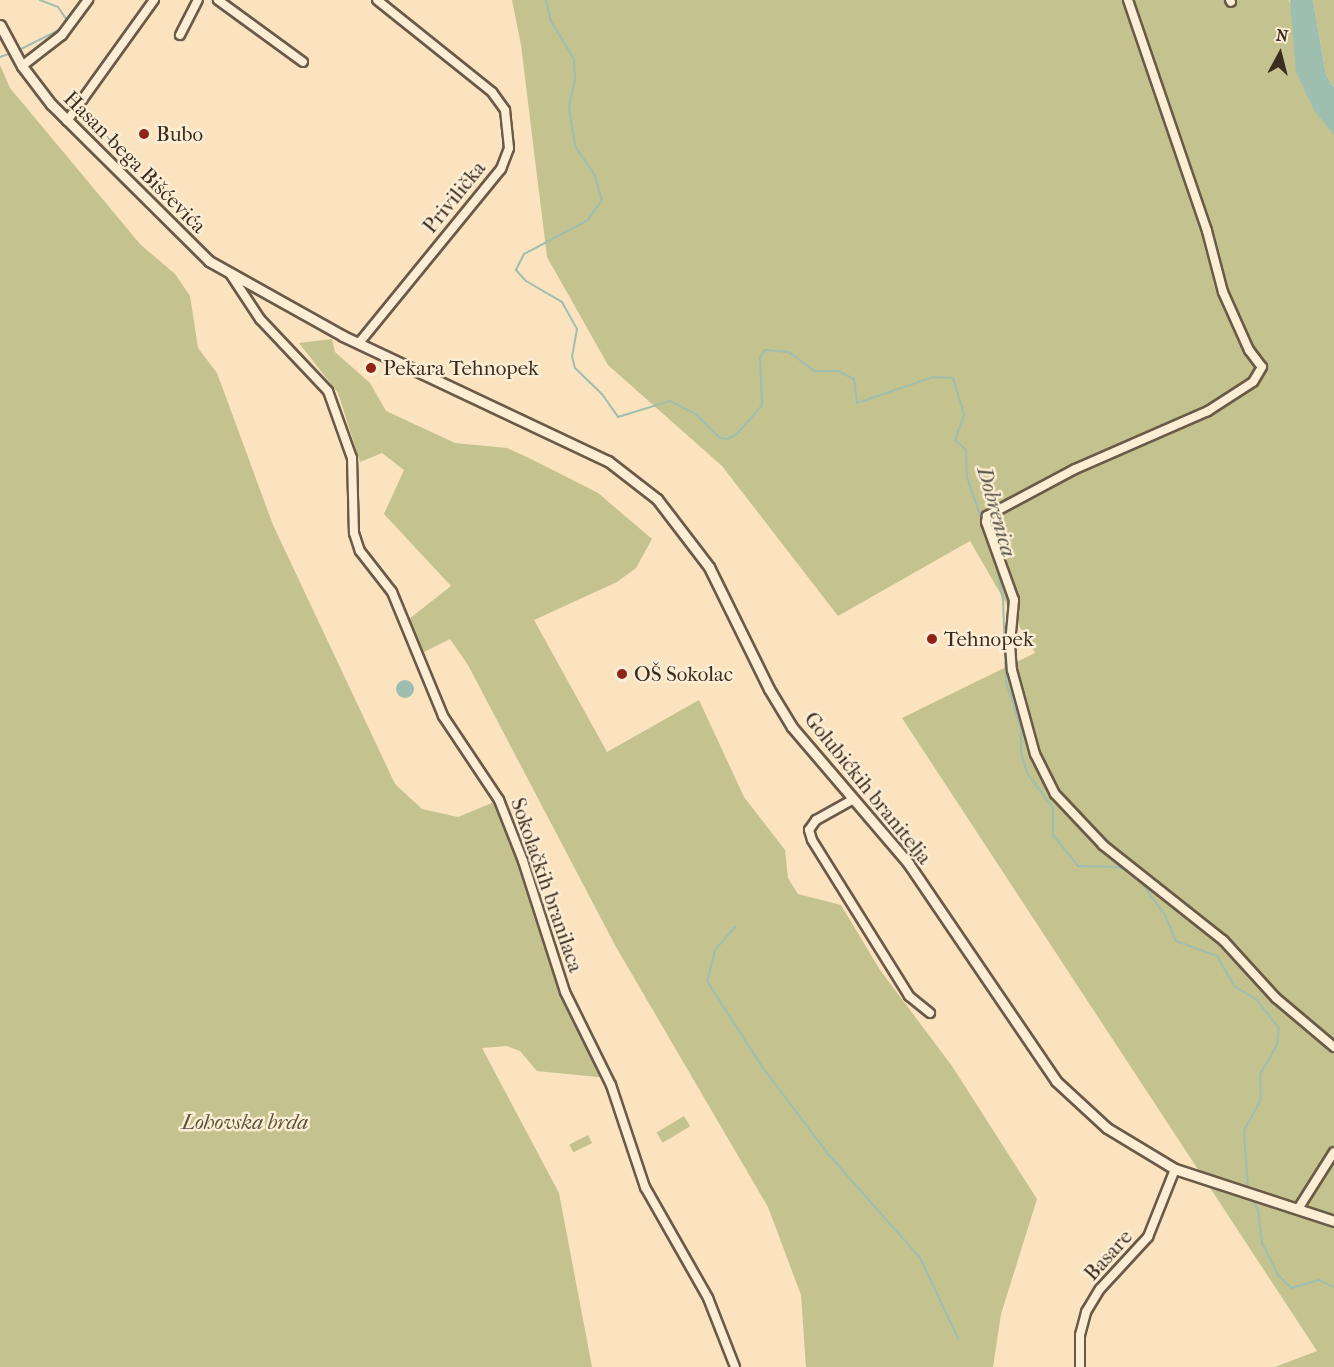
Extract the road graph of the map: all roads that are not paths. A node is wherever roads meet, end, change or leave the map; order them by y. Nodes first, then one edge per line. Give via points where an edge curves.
1 (88, 0) edge
2 (154, 0) edge
3 (198, 0) edge
4 (218, 0) edge
5 (377, 0) edge
6 (1128, 0) edge
7 (0, 25) edge
8 (180, 35) dead end
9 (303, 62) dead end
10 (22, 66) junction
11 (67, 121) junction
12 (231, 275) junction
13 (359, 343) junction
14 (852, 800) junction
15 (930, 1013) dead end
16 (1334, 1047) edge
17 (1334, 1152) edge
18 (1175, 1169) junction
19 (1298, 1209) junction
20 (1334, 1221) edge
21 (735, 1367) edge
22 (1080, 1367) edge

1 - 10 street via 55,43
2 - 11 street
3 - 8 street
4 - 9 street
5 - 13 street, Privilička via 492,92 505,110 509,137 501,169
6 - 16 street via 1204,221 1223,292 1248,350 1262,367 1253,382 1208,411 1075,469 987,516 1014,600 1012,670 1033,747 1055,794 1103,845 1222,940 1276,998
7 - 10 street, Hasan-bega Bišćevića
10 - 11 street, Hasan-bega Bišćevića
11 - 12 street, Hasan-bega Bišćevića via 197,250
12 - 13 street, Golubićkih branitelja
12 - 21 street, Sokolačkih branilaca via 268,328 327,391 352,458 354,533 360,551 392,592 443,716 499,800 565,992 612,1085 645,1186 708,1298
13 - 14 street, Golubićkih branitelja via 608,461 657,499 708,567 792,727
14 - 15 street via 816,820 809,830 812,840 909,996
14 - 18 street, Golubićkih branitelja via 908,863 1056,1081 1107,1128
17 - 19 street
18 - 19 street, Golubićkih branitelja
18 - 22 street, Basare via 1148,1237 1100,1289 1086,1312 1080,1335
19 - 20 street, Golubićkih branitelja

